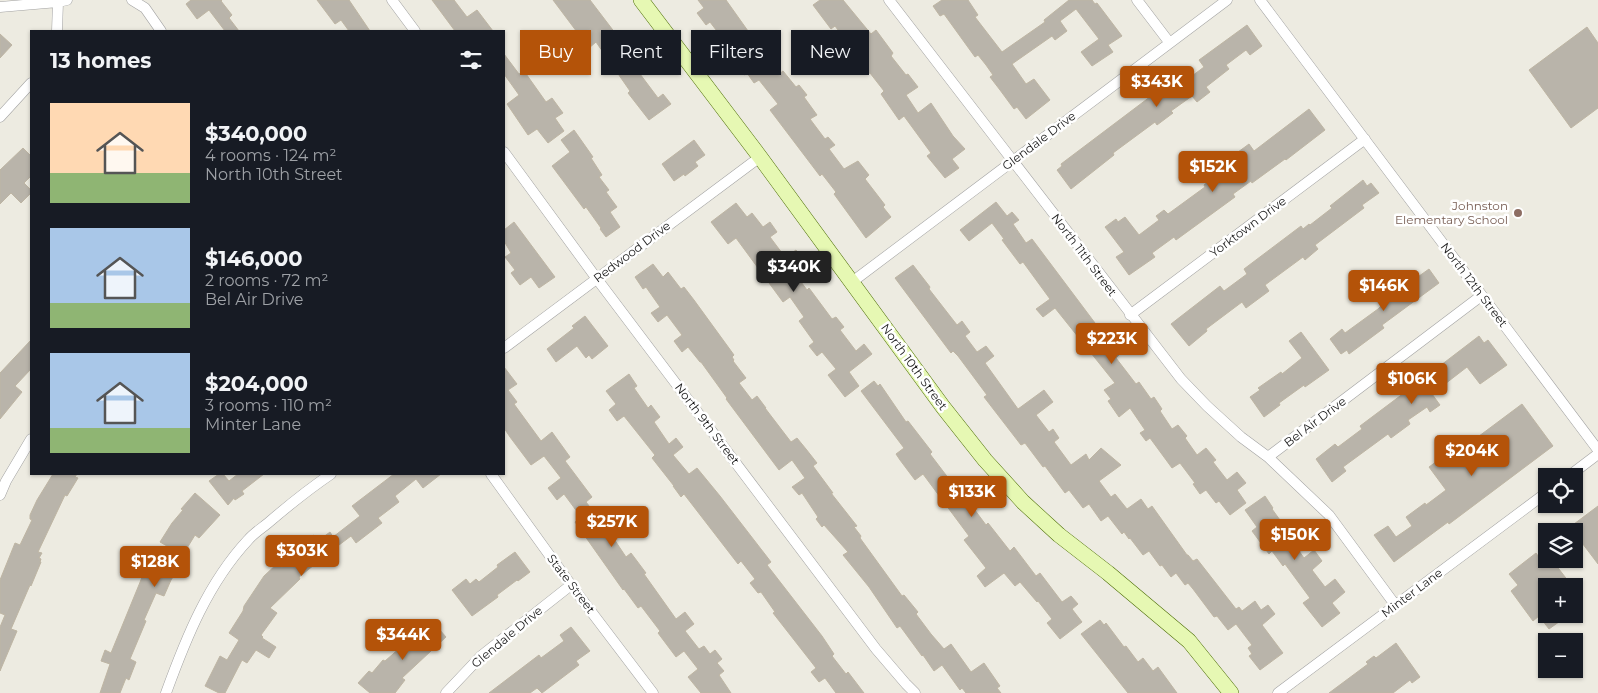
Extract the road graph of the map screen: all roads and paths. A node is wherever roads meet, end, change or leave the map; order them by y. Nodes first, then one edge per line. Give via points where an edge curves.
1 (132, 0) edge
2 (392, 0) edge
3 (641, 0) edge
4 (889, 0) edge
5 (1137, 0) edge
6 (1227, 0) edge
7 (1260, 0) edge
8 (63, 1) edge
9 (0, 7) edge
10 (58, 30) edge
11 (159, 30) edge
12 (414, 30) edge
13 (1169, 42) junction
14 (30, 84) edge
15 (0, 117) edge
16 (1365, 140) junction
17 (505, 153) edge
18 (760, 157) junction
19 (1012, 161) junction
20 (597, 279) junction
21 (852, 282) junction
22 (1482, 296) junction
23 (1130, 315) junction
24 (505, 347) edge
25 (30, 441) edge
26 (1598, 450) edge
27 (1598, 454) edge
28 (1268, 457) junction
29 (1580, 468) edge
30 (330, 475) edge
31 (491, 475) edge
32 (0, 495) edge
33 (1538, 499) edge
34 (571, 585) junction
35 (1396, 606) junction
36 (166, 693) edge
37 (446, 693) edge
38 (653, 693) edge
39 (915, 693) edge
40 (1231, 693) edge
41 (1278, 693) edge

1 - 11 street via 145,8
2 - 12 street
3 - 18 main road, North 10th Street
4 - 19 street, North 11th Street
5 - 13 street
6 - 13 street, Glendale Drive
7 - 16 street, North 12th Street
8 - 9 street
8 - 10 street
13 - 19 street, Glendale Drive
14 - 15 street
16 - 22 street, North 12th Street
16 - 23 street, Yorktown Drive
17 - 20 street, North 9th Street
18 - 20 street, Redwood Drive
18 - 21 main road, North 10th Street
19 - 21 street, Glendale Drive
19 - 23 street, North 11th Street
20 - 24 street, Redwood Drive
20 - 39 street, North 9th Street via 876,649
21 - 40 main road, North 10th Street via 943,407 1010,488 1059,535 1188,641
22 - 26 street, North 12th Street
22 - 28 street, Bel Air Drive
23 - 28 street, North 11th Street via 1207,406
25 - 32 street
27 - 29 street
28 - 35 street, North 11th Street via 1329,515
30 - 36 street via 249,539 224,571 202,606
31 - 34 street, State Street
33 - 35 street, Minter Lane
34 - 37 street, Glendale Drive via 481,656
34 - 38 street, State Street
35 - 41 street, Minter Lane

